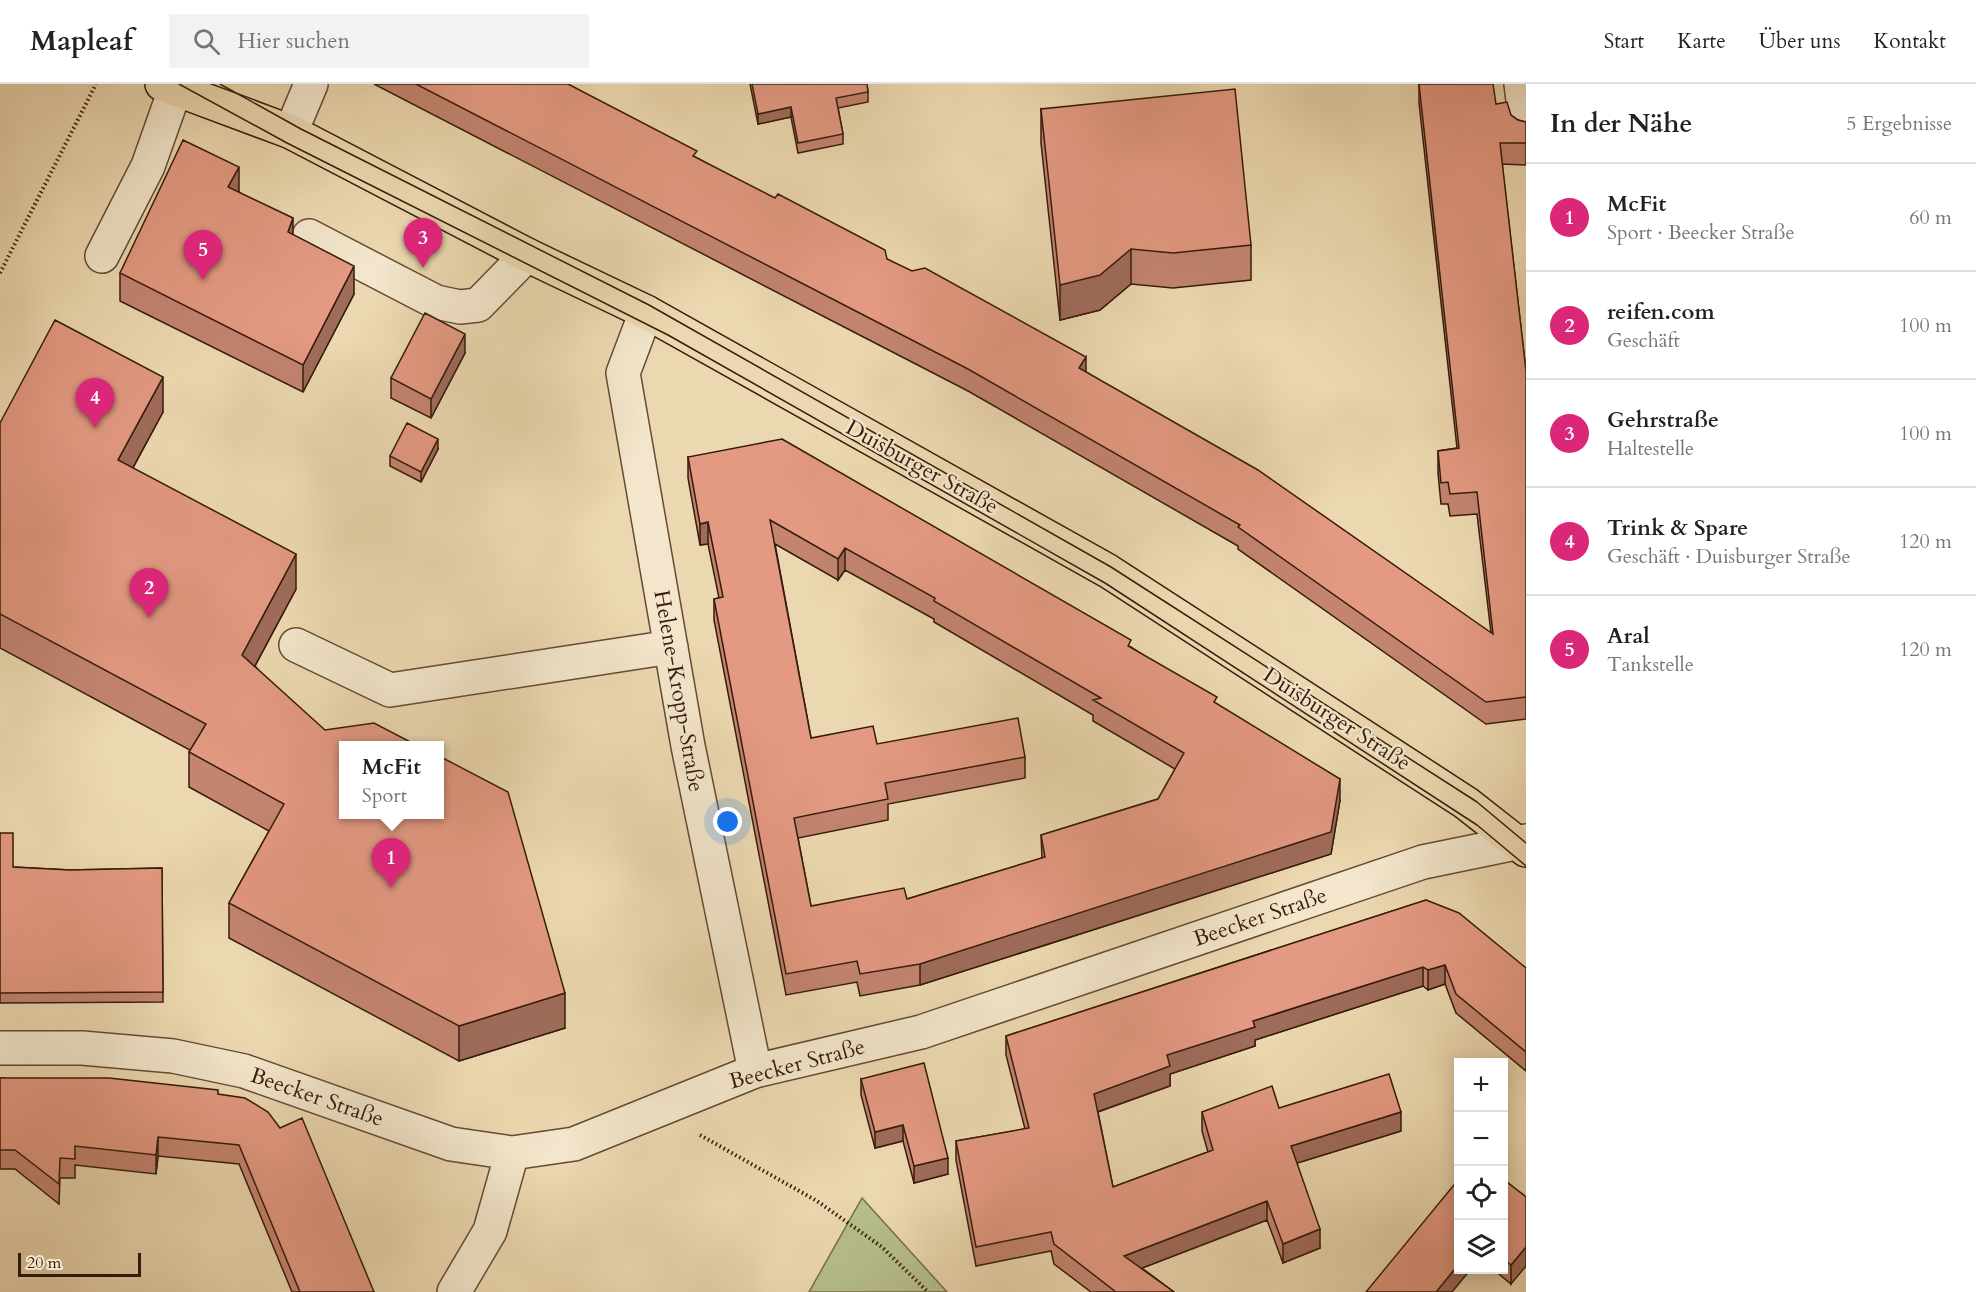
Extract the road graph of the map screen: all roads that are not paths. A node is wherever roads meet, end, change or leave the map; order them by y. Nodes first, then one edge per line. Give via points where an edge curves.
1 (223, 84) edge
2 (311, 84) edge
3 (1521, 84) edge
4 (172, 86) edge
5 (1526, 125) edge
6 (291, 132) junction
7 (309, 236) dead end
8 (527, 255) junction
9 (102, 256) dead end
10 (646, 312) junction
11 (296, 645) dead end
12 (670, 647) junction
13 (1524, 845) edge
14 (0, 1048) edge
15 (755, 1071) junction
16 (512, 1154) junction
17 (454, 1292) edge

1 - 6 main road, Duisburger Straße
2 - 6 street
3 - 5 street
4 - 6 main road, Duisburger Straße
4 - 9 street via 148,166
6 - 8 main road, Duisburger Straße
7 - 8 street via 436,302 460,307 478,305
8 - 10 main road, Duisburger Straße
10 - 12 street, Helene-Kropp-Straße via 623,373
10 - 13 main road, Duisburger Straße via 1108,571 1466,803
11 - 12 street via 390,690
12 - 15 street, Helene-Kropp-Straße
13 - 15 street, Beecker Straße via 1423,862 921,1032
14 - 16 street, Beecker Straße via 82,1048 173,1056 244,1071 451,1144
15 - 16 street, Beecker Straße via 574,1144
16 - 17 street via 490,1231

